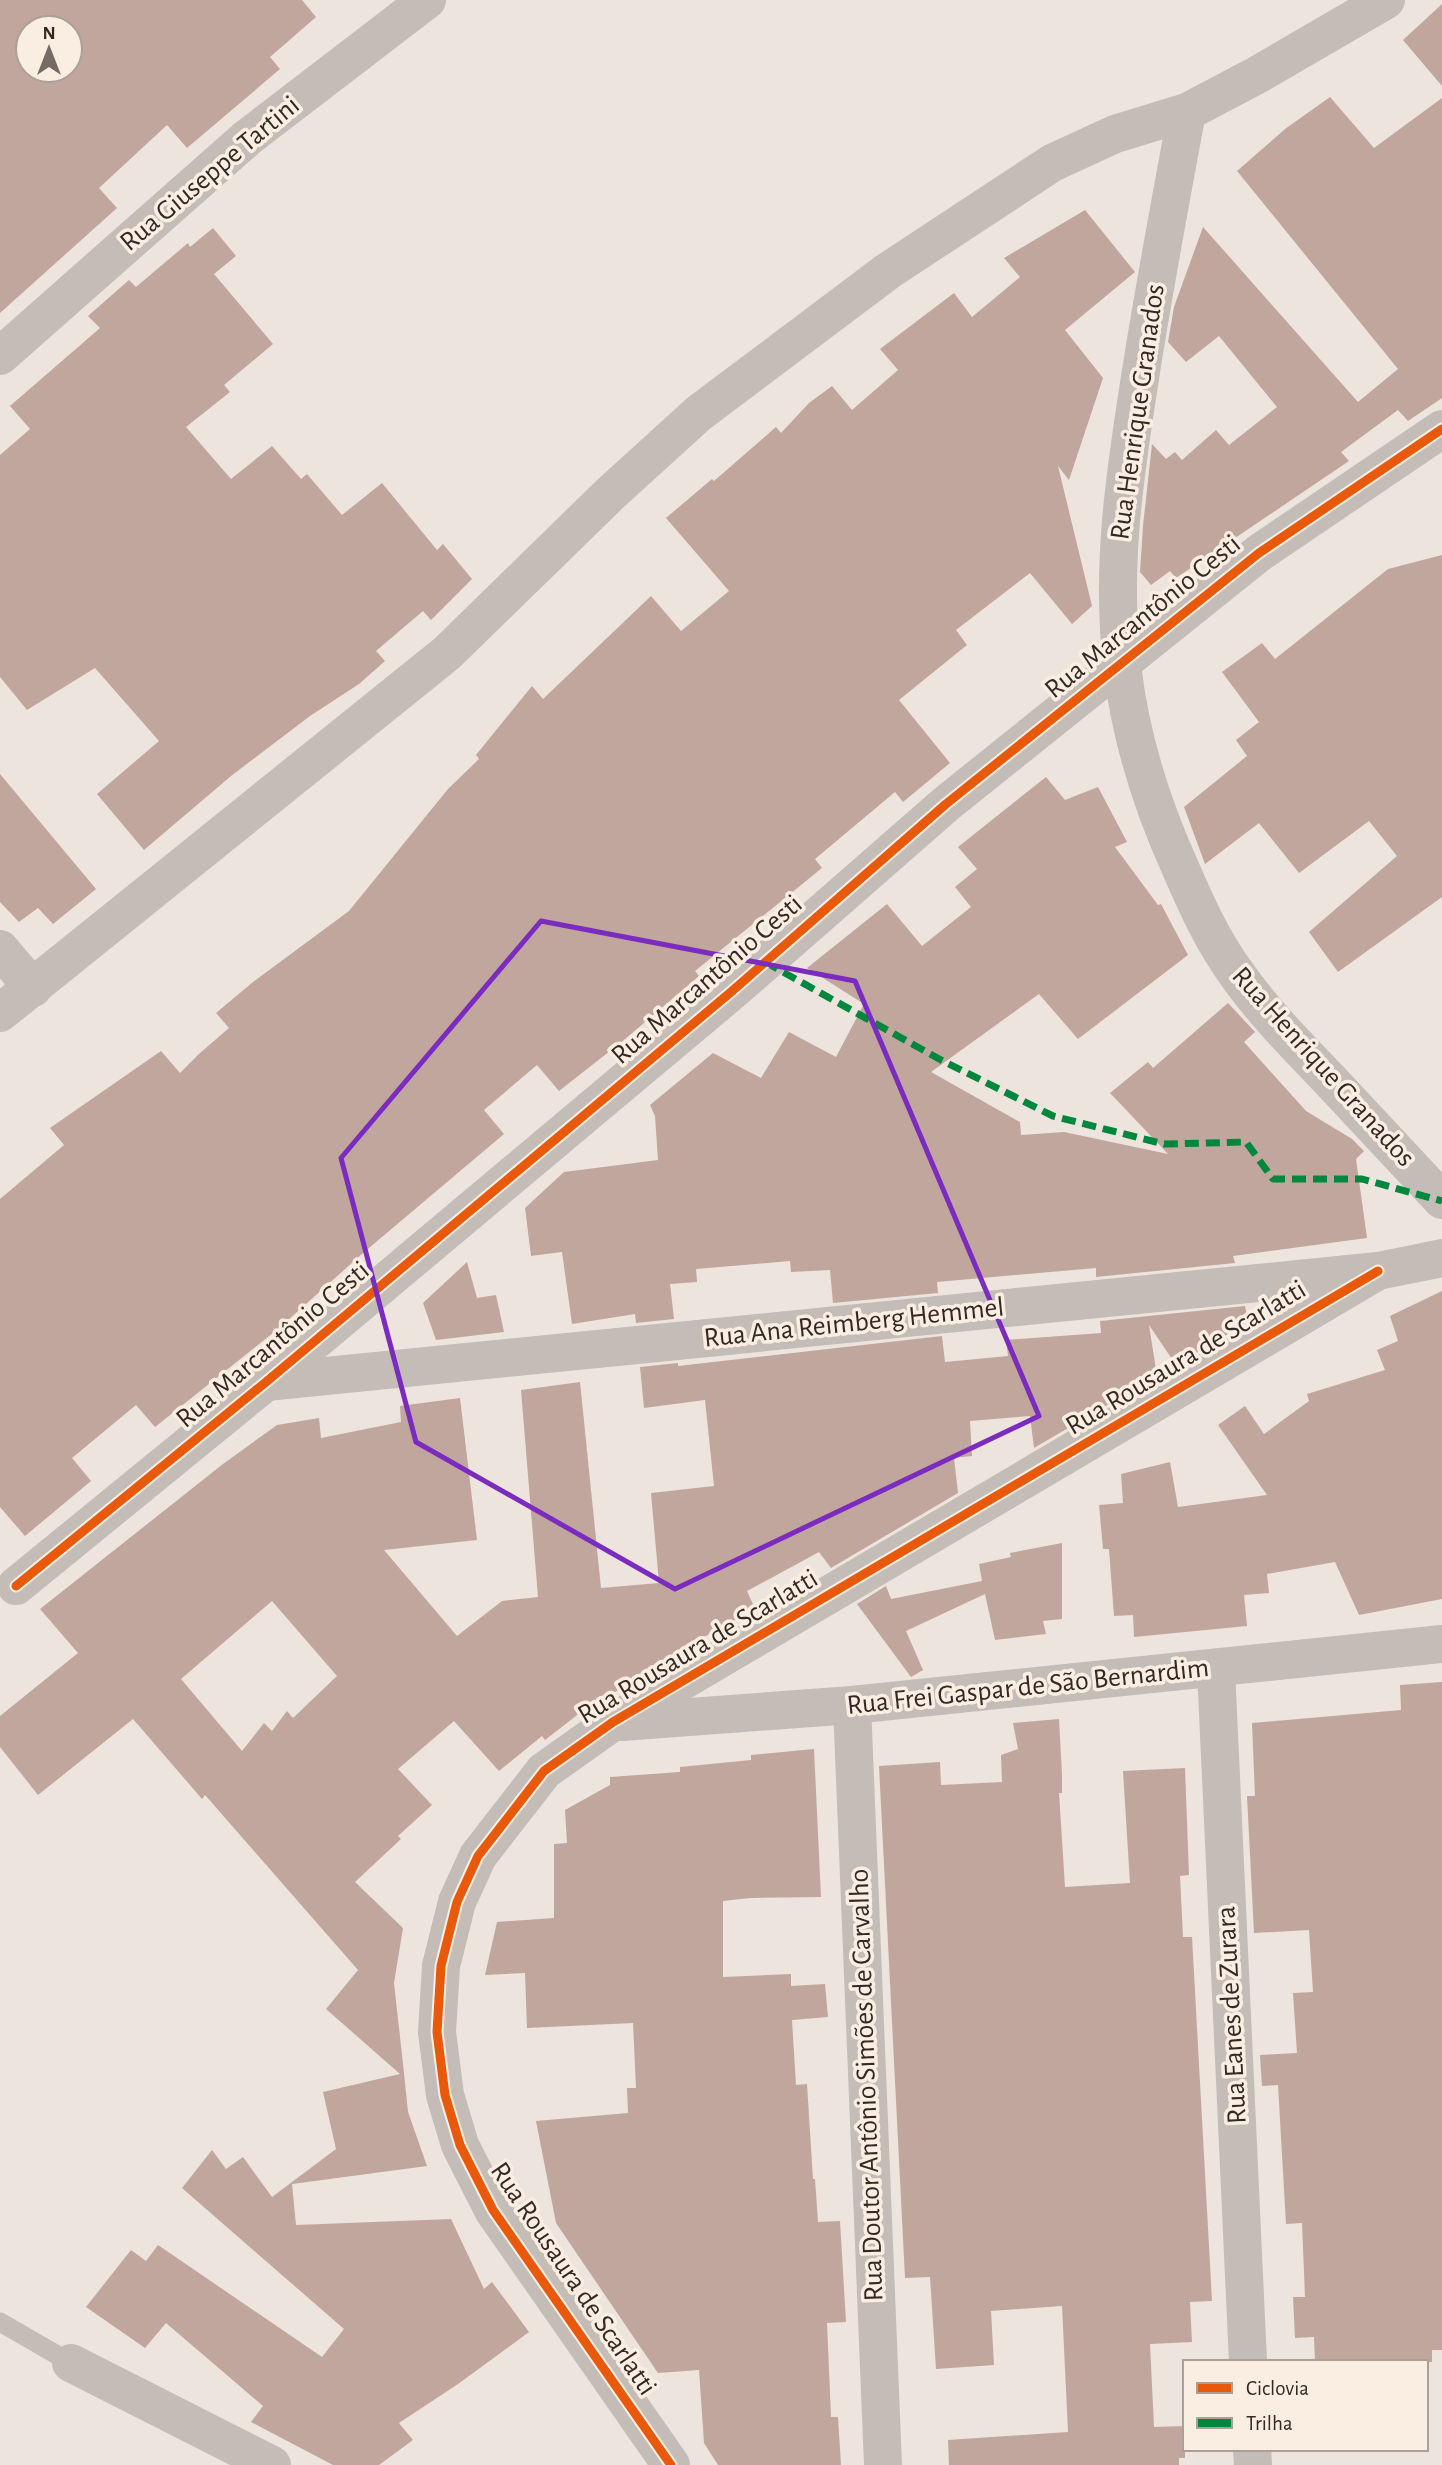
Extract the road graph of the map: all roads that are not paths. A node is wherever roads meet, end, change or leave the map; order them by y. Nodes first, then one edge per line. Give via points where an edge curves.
1 (427, 0) edge
2 (1327, 0) edge
3 (1386, 0) edge
4 (1319, 40) junction
5 (1187, 112) junction
6 (0, 356) edge
7 (1442, 429) edge
8 (1122, 665) junction
9 (0, 949) edge
10 (33, 988) junction
11 (0, 1013) edge
12 (1442, 1200) edge
13 (1442, 1258) edge
14 (1378, 1271) junction
15 (265, 1382) junction
16 (8, 1593) edge
17 (1442, 1644) edge
18 (1216, 1669) junction
19 (852, 1705) junction
20 (613, 1722) junction
21 (0, 2322) edge
22 (1248, 2360) edge
23 (71, 2363) joint
24 (272, 2465) edge
25 (671, 2465) edge
26 (883, 2465) edge

1 - 6 street, Rua Giuseppe Tartini via 247,138
2 - 4 street
3 - 4 street
4 - 5 street
5 - 8 street, Rua Henrique Granados via 1122,491 1118,543
5 - 10 street via 1115,134 1052,163 888,271 699,413 447,653
7 - 8 street, Rua Marcantônio Cesti via 1259,553
8 - 12 street, Rua Henrique Granados via 1146,780 1206,927 1237,974 1287,1034
8 - 15 street, Rua Marcantônio Cesti via 946,804 731,992
9 - 10 street
10 - 11 street
13 - 14 street, Rua Ana Reimberg Hemmel
14 - 15 street, Rua Ana Reimberg Hemmel
14 - 20 street, Rua Rousaura de Scarlatti
15 - 16 street, Rua Marcantônio Cesti
17 - 18 street, Rua Frei Gaspar de São Bernardim
18 - 19 street, Rua Frei Gaspar de São Bernardim
18 - 22 street, Rua Eanes de Zurara
19 - 20 street, Rua Frei Gaspar de São Bernardim
19 - 26 street, Rua Doutor Antônio Simões de Carvalho
20 - 25 street, Rua Rousaura de Scarlatti via 544,1771 478,1856 457,1902 441,1966 438,2032 445,2095 460,2145 493,2210
21 - 23 lane
23 - 24 street

